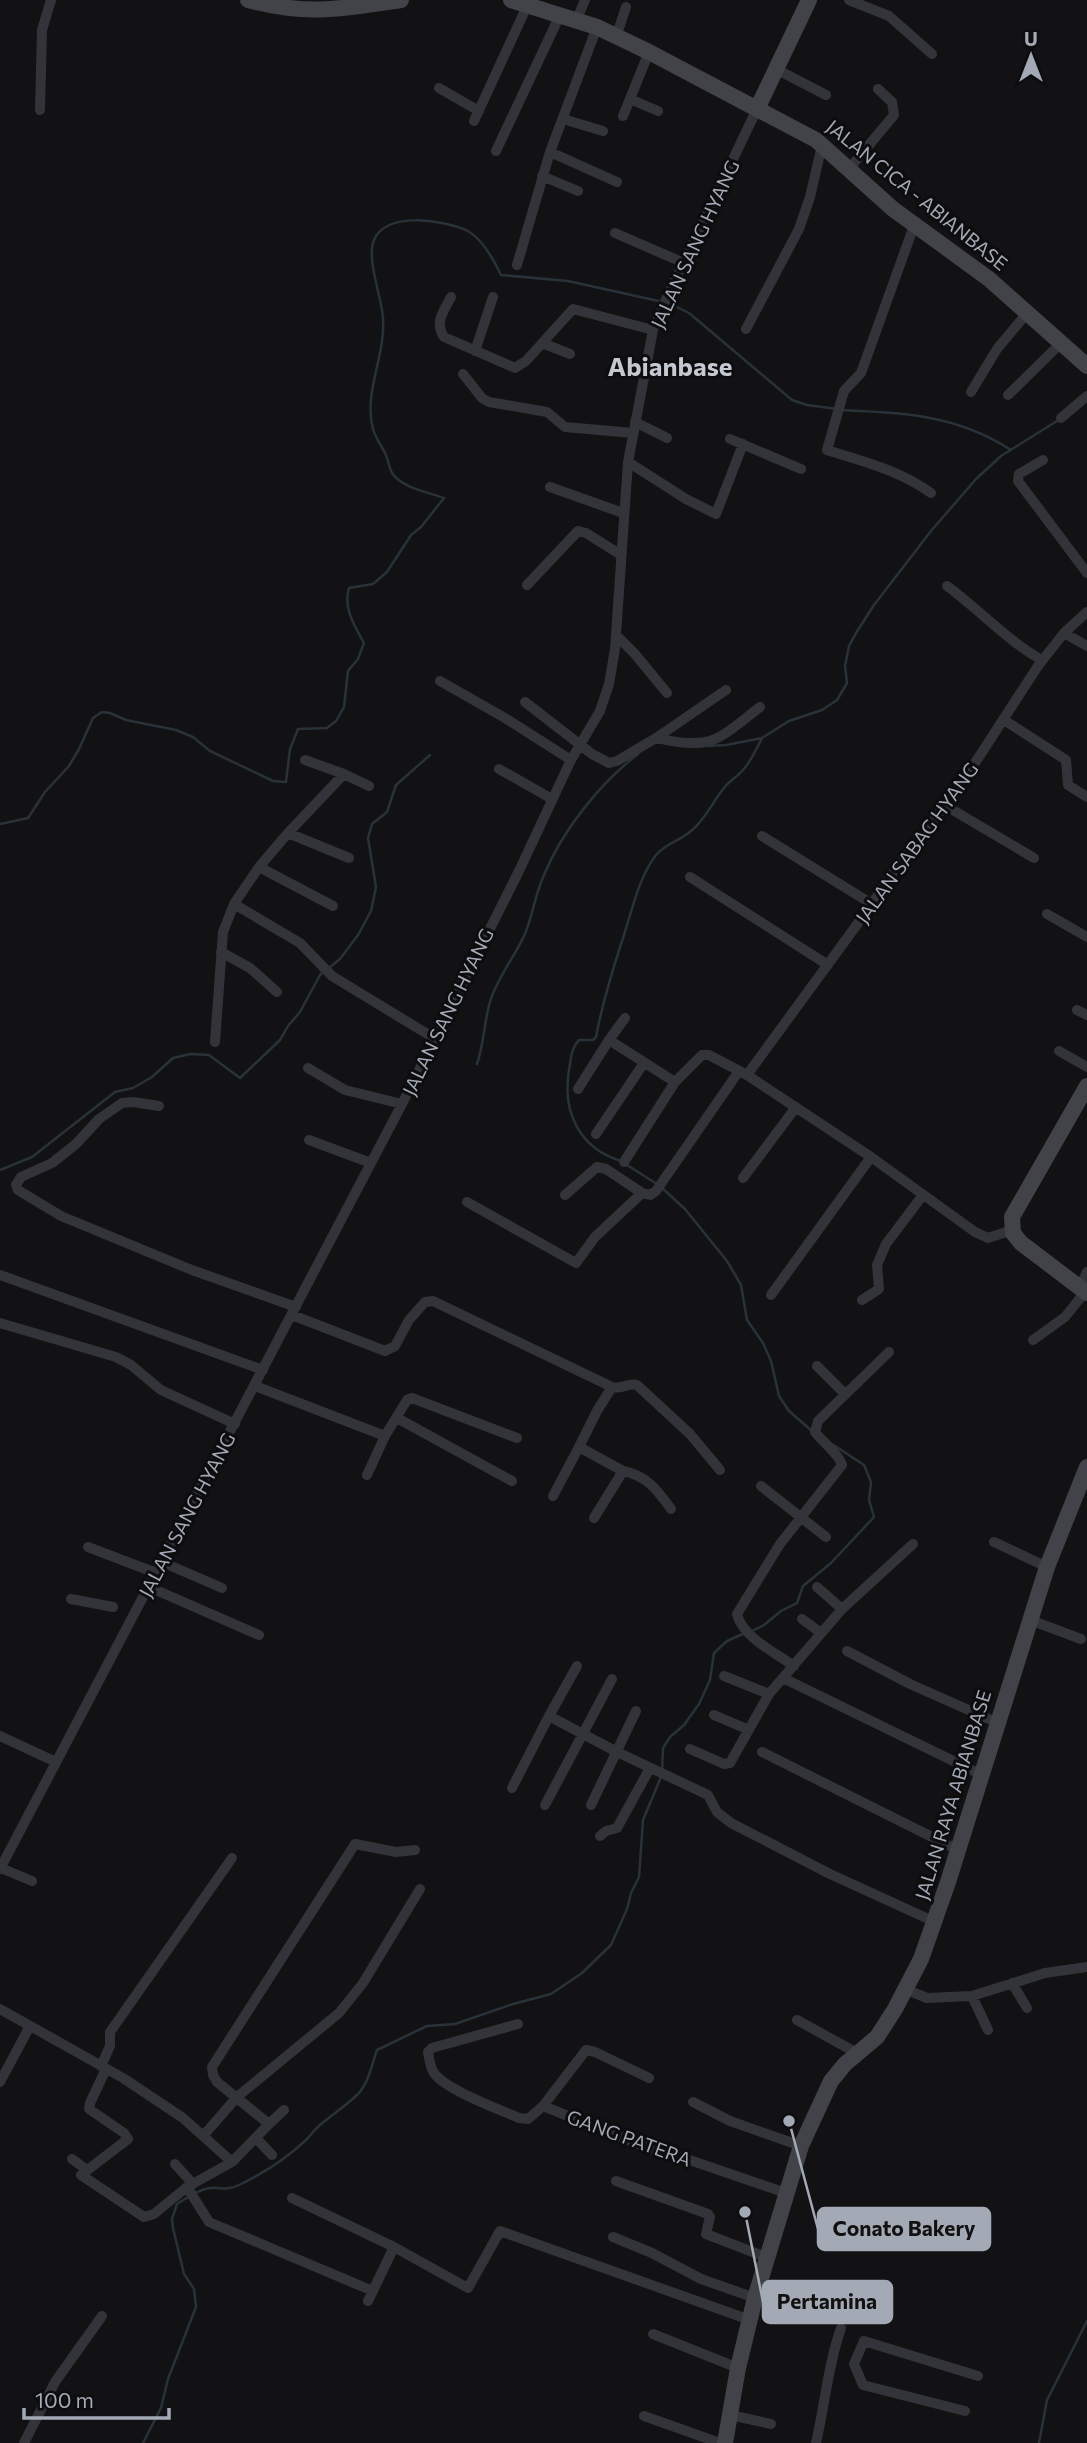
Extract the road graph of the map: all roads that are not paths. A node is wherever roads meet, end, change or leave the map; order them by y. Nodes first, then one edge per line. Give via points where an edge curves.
1 (51, 0) edge
2 (248, 0) edge
3 (401, 0) edge
4 (585, 0) edge
5 (809, 0) edge
6 (849, 0) edge
7 (376, 2) edge
8 (519, 2) edge
9 (626, 7) dead end
10 (568, 18) junction
11 (597, 27) junction
12 (615, 37) junction
13 (649, 52) junction
14 (932, 54) dead end
15 (776, 69) junction
16 (439, 88) dead end
17 (878, 89) dead end
18 (826, 95) dead end
19 (630, 99) junction
20 (757, 109) junction
21 (40, 110) dead end
22 (658, 111) dead end
23 (623, 117) dead end
24 (563, 119) junction
25 (603, 131) dead end
26 (822, 145) junction
27 (496, 151) dead end
28 (550, 152) junction
29 (849, 169) junction
30 (542, 176) junction
31 (617, 182) dead end
32 (578, 191) dead end
33 (915, 223) junction
34 (615, 233) dead end
35 (684, 263) junction
36 (517, 265) dead end
37 (451, 297) dead end
38 (493, 297) dead end
39 (1027, 313) junction
40 (746, 328) dead end
41 (653, 330) junction
42 (542, 343) junction
43 (1061, 343) junction
44 (475, 351) junction
45 (570, 354) dead end
46 (1086, 362) edge
47 (463, 373) dead end
48 (971, 392) dead end
49 (1008, 395) dead end
50 (1087, 396) edge
51 (1061, 418) dead end
52 (634, 427) junction
53 (667, 438) dead end
54 (730, 439) dead end
55 (743, 444) junction
56 (1043, 460) dead end
57 (628, 462) junction
58 (801, 469) dead end
59 (550, 486) dead end
60 (931, 493) dead end
61 (623, 513) junction
62 (621, 555) junction
63 (1087, 573) edge
64 (527, 585) dead end
65 (947, 586) dead end
66 (1087, 612) edge
67 (1065, 633) junction
68 (617, 636) junction
69 (1087, 646) edge
70 (1042, 660) junction
71 (440, 681) dead end
72 (726, 690) dead end
73 (667, 694) dead end
74 (524, 702) dead end
75 (760, 707) dead end
76 (1004, 720) junction
77 (656, 738) junction
78 (580, 744) junction
79 (305, 760) dead end
80 (571, 760) junction
81 (499, 769) dead end
82 (344, 774) junction
83 (369, 786) dead end
84 (1087, 797) edge
85 (552, 799) junction
86 (946, 806) junction
87 (288, 833) junction
88 (762, 836) dead end
89 (349, 858) dead end
90 (1034, 858) dead end
91 (259, 867) junction
92 (690, 877) dead end
93 (234, 904) junction
94 (872, 904) junction
95 (333, 906) dead end
96 (1047, 914) dead end
97 (1087, 937) edge
98 (221, 952) junction
99 (828, 965) junction
100 (277, 992) dead end
101 (625, 1018) dead end
102 (434, 1038) junction
103 (609, 1041) junction
104 (215, 1042) dead end
105 (1059, 1051) dead end
106 (644, 1063) junction
107 (1087, 1067) edge
108 (308, 1068) dead end
109 (743, 1073) junction
110 (675, 1082) junction
111 (1087, 1086) edge
112 (578, 1089) dead end
113 (402, 1104) junction
114 (159, 1106) dead end
115 (796, 1107) junction
116 (596, 1134) dead end
117 (309, 1140) dead end
118 (871, 1157) junction
119 (624, 1162) dead end
120 (371, 1163) junction
121 (743, 1178) dead end
122 (642, 1193) junction
123 (565, 1195) dead end
124 (923, 1195) junction
125 (467, 1202) dead end
126 (1012, 1230) junction
127 (0, 1275) edge
128 (1085, 1286) edge
129 (771, 1295) dead end
130 (862, 1300) dead end
131 (294, 1311) junction
132 (0, 1322) edge
133 (1032, 1340) dead end
134 (889, 1352) dead end
135 (817, 1366) dead end
136 (263, 1370) junction
137 (255, 1385) junction
138 (612, 1388) junction
139 (845, 1394) junction
140 (397, 1418) junction
141 (235, 1424) junction
142 (385, 1436) junction
143 (517, 1438) dead end
144 (579, 1447) junction
145 (1087, 1467) edge
146 (720, 1470) dead end
147 (623, 1471) junction
148 (367, 1475) dead end
149 (512, 1481) dead end
150 (761, 1486) dead end
151 (553, 1496) dead end
152 (671, 1509) dead end
153 (594, 1518) dead end
154 (803, 1518) junction
155 (826, 1537) dead end
156 (994, 1542) dead end
157 (913, 1544) dead end
158 (88, 1547) dead end
159 (162, 1562) junction
160 (1047, 1567) junction
161 (156, 1573) junction
162 (149, 1587) junction
163 (817, 1587) dead end
164 (222, 1588) dead end
165 (71, 1599) dead end
166 (113, 1607) dead end
167 (842, 1609) junction
168 (802, 1619) dead end
169 (1030, 1620) junction
170 (821, 1633) junction
171 (259, 1635) dead end
172 (1082, 1639) dead end
173 (848, 1651) dead end
174 (577, 1666) dead end
175 (794, 1666) junction
176 (724, 1676) dead end
177 (783, 1678) junction
178 (612, 1679) dead end
179 (769, 1693) junction
180 (636, 1712) dead end
181 (714, 1715) dead end
182 (549, 1716) junction
183 (998, 1723) junction
184 (749, 1730) junction
185 (582, 1735) junction
186 (0, 1736) edge
187 (690, 1749) dead end
188 (617, 1752) junction
189 (762, 1752) dead end
190 (56, 1762) junction
191 (652, 1769) junction
192 (982, 1775) junction
193 (512, 1788) dead end
194 (545, 1805) dead end
195 (591, 1805) dead end
196 (600, 1836) dead end
197 (415, 1850) dead end
198 (958, 1850) junction
199 (232, 1858) dead end
200 (0, 1868) edge
201 (32, 1881) dead end
202 (420, 1889) dead end
203 (935, 1922) junction
204 (1087, 1967) edge
205 (1012, 1983) junction
206 (905, 1989) junction
207 (972, 1996) junction
208 (1027, 2008) dead end
209 (0, 2009) edge
210 (797, 2020) dead end
211 (518, 2024) dead end
212 (30, 2026) junction
213 (988, 2030) dead end
214 (857, 2053) junction
215 (104, 2067) junction
216 (649, 2078) dead end
217 (0, 2082) edge
218 (237, 2096) junction
219 (693, 2102) dead end
220 (544, 2106) junction
221 (284, 2110) dead end
222 (269, 2124) junction
223 (203, 2136) junction
224 (256, 2138) junction
225 (801, 2146) junction
226 (272, 2155) dead end
227 (72, 2159) dead end
228 (232, 2162) junction
229 (175, 2164) dead end
230 (87, 2170) junction
231 (616, 2180) dead end
232 (190, 2187) junction
233 (786, 2193) junction
234 (292, 2198) dead end
235 (612, 2237) dead end
236 (394, 2247) junction
237 (768, 2258) junction
238 (755, 2298) junction
239 (102, 2316) dead end
240 (750, 2320) junction
241 (841, 2328) dead end
242 (653, 2334) dead end
243 (836, 2344) junction
244 (858, 2351) junction
245 (738, 2368) junction
246 (978, 2376) dead end
247 (965, 2411) dead end
248 (730, 2415) junction
249 (644, 2416) dead end
250 (771, 2424) dead end
251 (24, 2443) edge
252 (722, 2443) edge
253 (816, 2443) edge

1 - 21 street via 43,30
2 - 7 main road via 304,11
3 - 7 main road
4 - 10 street
5 - 15 main road
6 - 14 street via 889,16
8 - 10 main road, JALAN CICA - ABIANBASE
8 - 16 street via 476,116
9 - 12 street
10 - 11 main road, JALAN CICA - ABIANBASE
10 - 27 street
11 - 12 main road, JALAN CICA - ABIANBASE
11 - 24 street
12 - 13 main road, JALAN CICA - ABIANBASE
13 - 19 street
13 - 20 main road, JALAN CICA - ABIANBASE
15 - 18 street
15 - 20 main road
17 - 29 street via 892,102 894,115
19 - 22 street
19 - 23 street
20 - 26 main road, JALAN CICA - ABIANBASE
20 - 35 street, JALAN SANG HYANG
24 - 25 street
24 - 28 street
26 - 29 main road, JALAN CICA - ABIANBASE
26 - 40 street via 799,229
28 - 30 street
28 - 31 street
29 - 33 main road, JALAN CICA - ABIANBASE
30 - 32 street
30 - 36 street
33 - 39 main road, JALAN CICA - ABIANBASE
33 - 60 street via 861,373 844,391 827,450 893,471
34 - 35 street
35 - 41 street, JALAN SANG HYANG
37 - 44 street via 439,321 442,334
38 - 44 street
39 - 43 main road, JALAN CICA - ABIANBASE
39 - 48 street via 997,349
41 - 42 street via 575,309
41 - 52 street, JALAN SANG HYANG
42 - 44 street via 515,368
42 - 45 street
43 - 46 main road, JALAN CICA - ABIANBASE
43 - 49 street
47 - 52 street via 489,402 547,412 565,427
50 - 51 street
52 - 53 street
52 - 57 street, JALAN SANG HYANG
54 - 55 street
55 - 57 street via 716,514
55 - 58 street
56 - 63 street via 1017,479
57 - 61 street, JALAN SANG HYANG
59 - 61 street
61 - 62 street, JALAN SANG HYANG
62 - 64 street via 578,531
62 - 68 street, JALAN SANG HYANG
65 - 70 street via 1006,637
66 - 67 street, JALAN SABAG HYANG
67 - 69 street
67 - 70 street, JALAN SABAG HYANG
68 - 73 street
68 - 78 street, JALAN SANG HYANG via 600,711
70 - 76 street, JALAN SABAG HYANG
71 - 80 street
72 - 77 street
74 - 78 street
75 - 77 street via 718,740 684,744
76 - 84 street via 1066,760 1068,785
76 - 86 street, JALAN SABAG HYANG
77 - 78 street via 609,763
78 - 80 street, JALAN SANG HYANG
79 - 82 street
80 - 85 street, JALAN SANG HYANG
81 - 85 street
82 - 83 street
82 - 87 street
85 - 102 street, JALAN SANG HYANG
86 - 90 street
86 - 94 street, JALAN SABAG HYANG
87 - 89 street
87 - 91 street
88 - 94 street
91 - 93 street
91 - 95 street
92 - 99 street
93 - 98 street via 225,922
93 - 102 street via 300,943 332,976
94 - 99 street, JALAN SABAG HYANG
96 - 97 street
98 - 100 street via 250,968
98 - 104 street
99 - 109 street, JALAN SABAG HYANG
101 - 103 street
102 - 113 street, JALAN SANG HYANG
103 - 106 street
103 - 112 street
105 - 107 street
106 - 110 street
106 - 116 street
108 - 113 street via 345,1090
109 - 110 street via 705,1054
109 - 115 street
109 - 122 street, JALAN SABAG HYANG via 656,1191
110 - 119 street
111 - 126 main road via 1016,1208
113 - 120 street, JALAN SANG HYANG
114 - 131 street via 122,1103 52,1163 21,1177 18,1190 61,1216
115 - 118 street
115 - 121 street
117 - 120 street
118 - 124 street
118 - 129 street
120 - 131 street, JALAN SANG HYANG
122 - 123 street via 597,1167
122 - 125 street, JALAN SABAG HYANG via 595,1237 576,1263
124 - 126 street via 984,1237
124 - 130 street via 886,1244 877,1265 879,1289
126 - 128 main road via 1021,1243
127 - 136 street
128 - 133 street via 1065,1317
131 - 136 street, JALAN SANG HYANG
131 - 138 street via 385,1351 395,1346 425,1302 433,1301
132 - 141 street via 116,1357 161,1390
134 - 139 street
135 - 139 street
136 - 137 street, JALAN SANG HYANG
137 - 141 street, JALAN SANG HYANG
137 - 142 street
138 - 144 street
138 - 146 street via 637,1385 690,1434
139 - 154 street via 818,1421 815,1432 842,1465
140 - 142 street
140 - 143 street via 412,1398
140 - 149 street
141 - 159 street, JALAN SANG HYANG
142 - 148 street
144 - 147 street
144 - 151 street
145 - 160 main road, JALAN RAYA ABIANBASE
147 - 152 street via 649,1481
147 - 153 street
150 - 154 street
154 - 155 street
154 - 175 street via 780,1544 737,1618 749,1633
156 - 160 street
157 - 167 street
158 - 161 street
159 - 161 street, JALAN SANG HYANG
159 - 164 street
160 - 169 main road, JALAN RAYA ABIANBASE
161 - 162 street, JALAN SANG HYANG
162 - 171 street
162 - 190 street, JALAN SANG HYANG
163 - 167 street
165 - 166 street
167 - 170 street
168 - 170 street
169 - 172 street
169 - 183 main road, JALAN RAYA ABIANBASE
170 - 175 street
173 - 183 street
174 - 182 street
175 - 177 street
176 - 179 street
177 - 179 street
177 - 192 street
178 - 185 street
179 - 184 street
180 - 188 street
181 - 184 street
182 - 185 street
182 - 193 street
183 - 192 main road, JALAN RAYA ABIANBASE
184 - 187 street via 727,1764
185 - 188 street
185 - 194 street
186 - 190 street
188 - 191 street
188 - 195 street
189 - 198 street
190 - 200 street, JALAN SANG HYANG
191 - 196 street via 617,1828
191 - 203 street via 708,1795 717,1812 732,1823
192 - 198 main road, JALAN RAYA ABIANBASE
197 - 218 street via 396,1852 355,1844 212,2067 215,2079
198 - 203 main road, JALAN RAYA ABIANBASE
199 - 215 street via 110,2032
200 - 201 street
202 - 218 street via 363,1983 339,2013
203 - 206 main road, JALAN RAYA ABIANBASE
204 - 205 street
205 - 207 street
205 - 208 street
206 - 207 street via 927,1998
206 - 214 main road, JALAN RAYA ABIANBASE via 877,2037
207 - 213 street
209 - 212 street
210 - 214 street
211 - 220 street, GANG PATERA via 437,2045 428,2052 430,2064 435,2075 467,2095 519,2118 528,2119
212 - 215 street
212 - 217 street
214 - 225 main road, JALAN RAYA ABIANBASE via 835,2075
215 - 223 street
215 - 230 street via 89,2109 128,2139
216 - 220 street via 586,2050
218 - 222 street
218 - 223 street
219 - 225 street via 730,2121
220 - 233 street, GANG PATERA via 653,2150
221 - 222 street
222 - 224 street
223 - 228 street
224 - 226 street
224 - 228 street
225 - 233 main road, JALAN RAYA ABIANBASE
227 - 230 street
228 - 232 street
229 - 232 street
230 - 232 street via 81,2175 138,2216 154,2214
231 - 237 street via 708,2214 706,2234
232 - 236 street via 206,2220 371,2296
233 - 237 main road, JALAN RAYA ABIANBASE
234 - 236 street
235 - 238 street via 701,2279
236 - 240 street via 468,2288 500,2231
237 - 238 main road, JALAN RAYA ABIANBASE
238 - 240 main road, JALAN RAYA ABIANBASE
239 - 251 street via 55,2382
240 - 245 main road, JALAN RAYA ABIANBASE
241 - 243 street
242 - 245 street
243 - 244 street
243 - 253 street
244 - 246 street via 863,2341
244 - 247 street via 854,2364 863,2385
245 - 248 main road, JALAN RAYA ABIANBASE
248 - 250 street
248 - 252 main road, JALAN RAYA ABIANBASE
249 - 252 street

